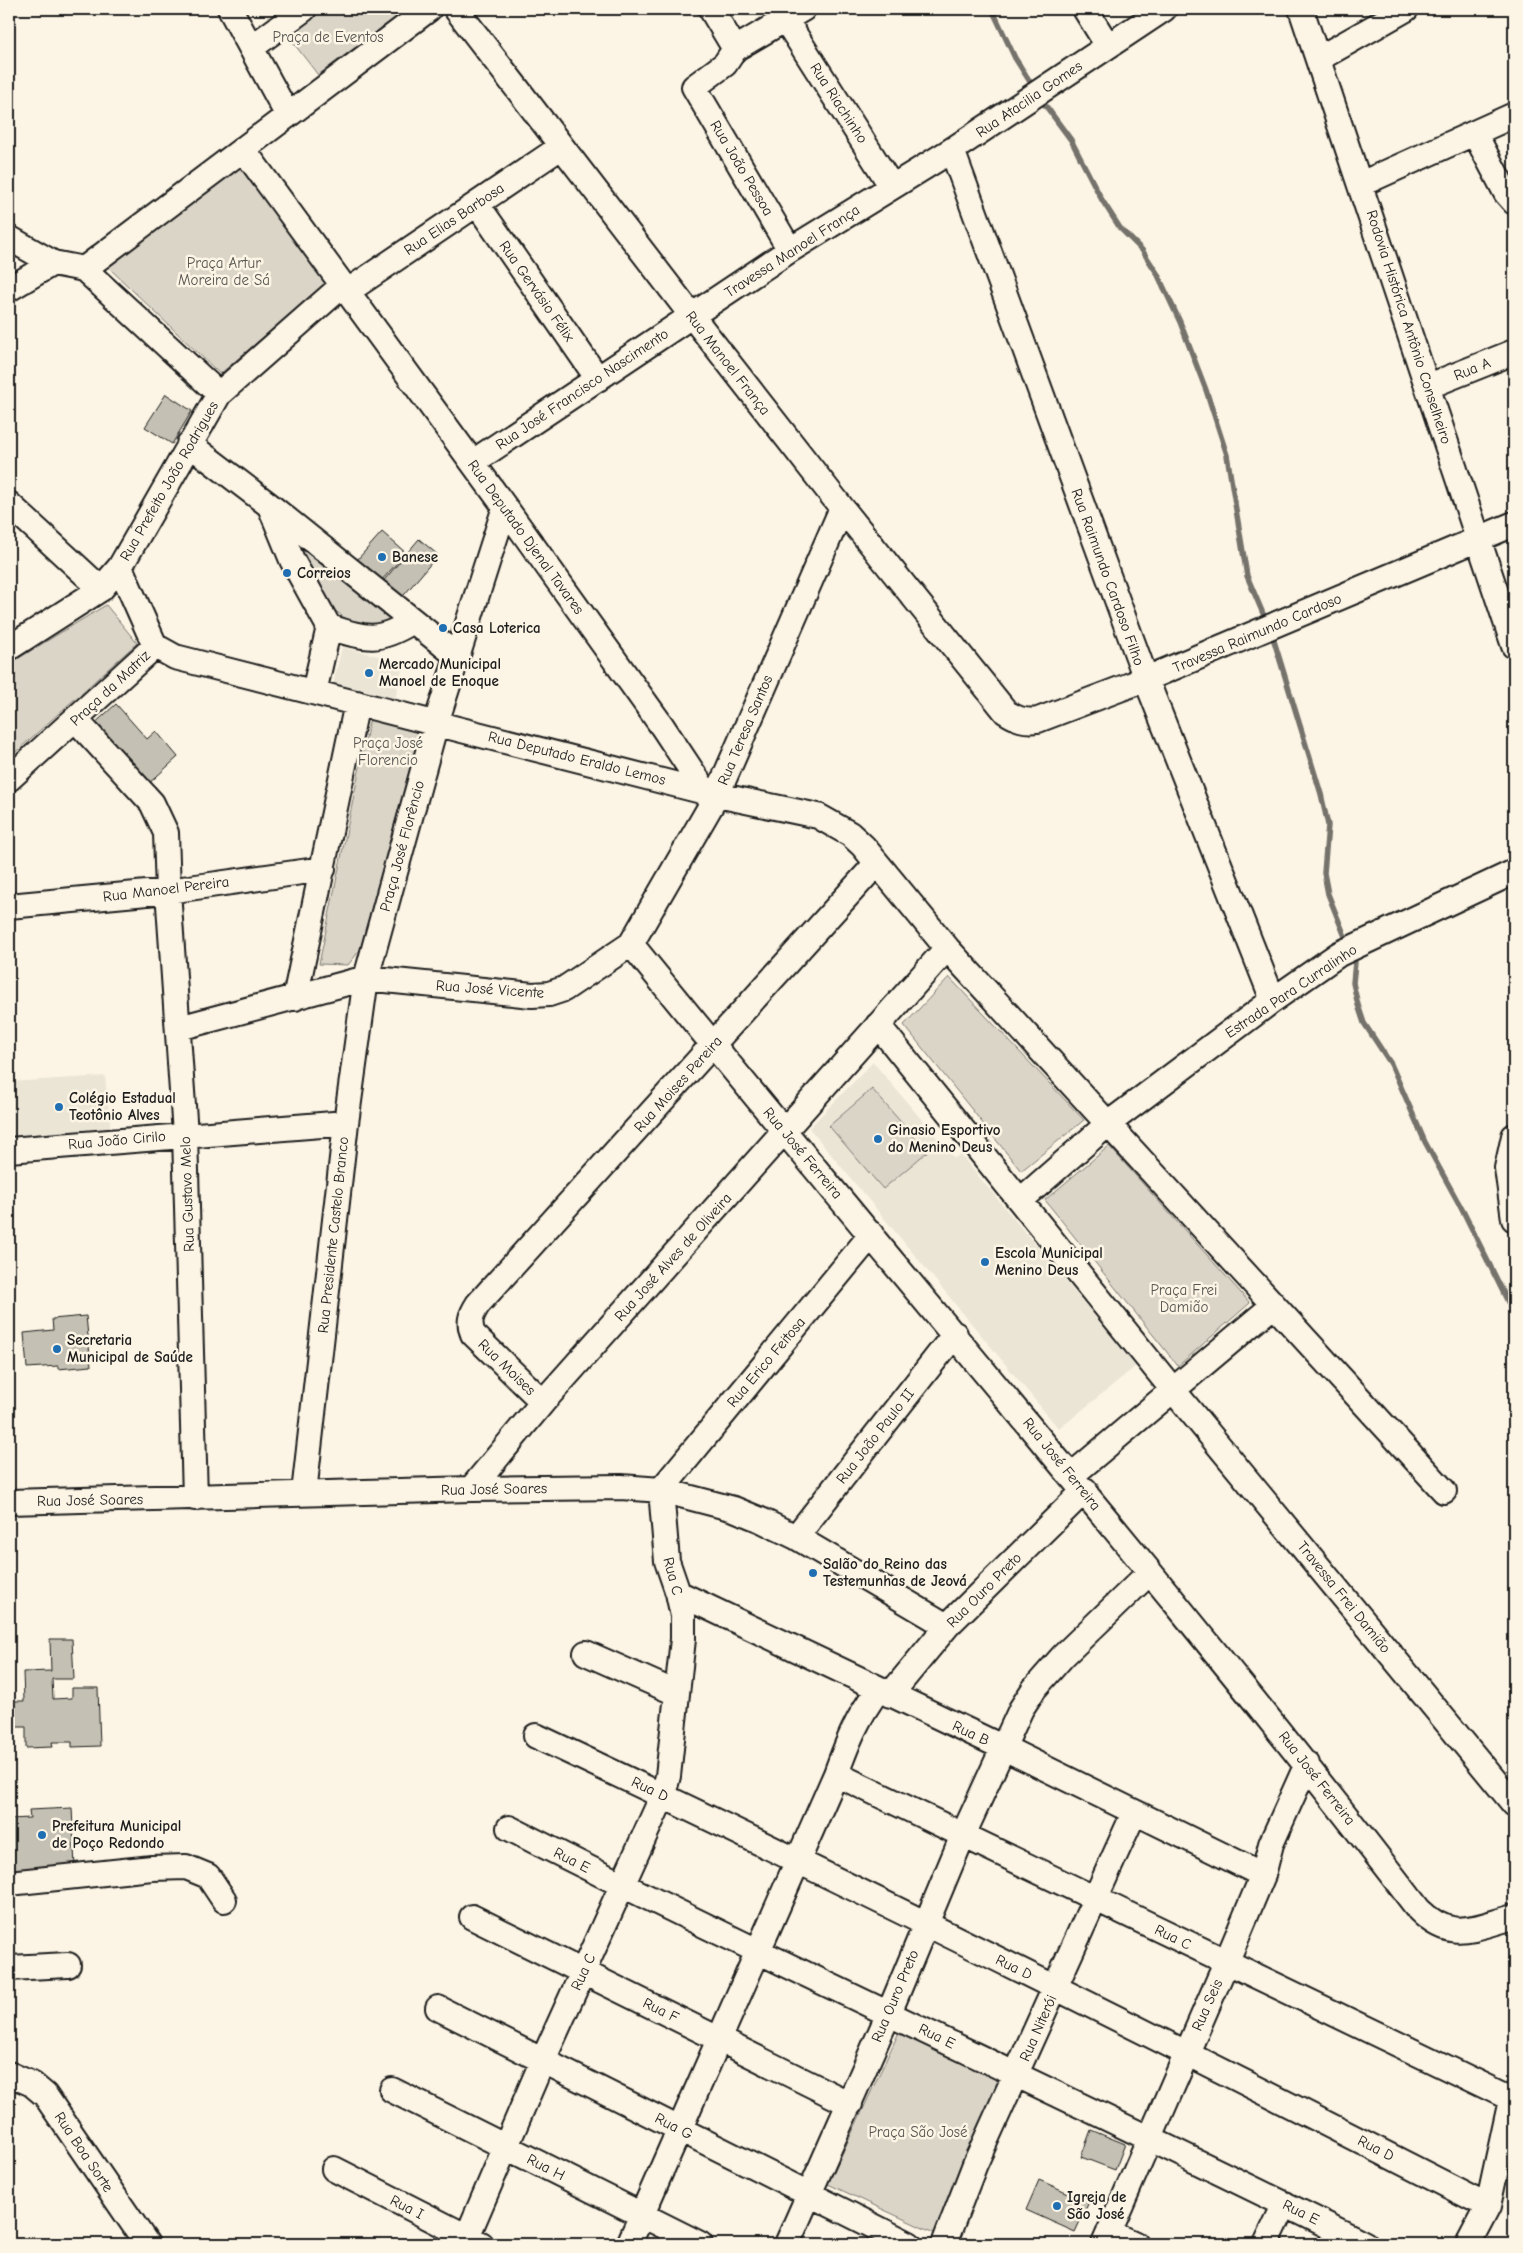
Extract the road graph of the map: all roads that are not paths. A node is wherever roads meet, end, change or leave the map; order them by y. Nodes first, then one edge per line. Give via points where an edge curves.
1 (230, 9) edge
2 (304, 9) edge
3 (429, 9) edge
4 (456, 9) edge
5 (711, 9) edge
6 (1084, 9) edge
7 (1164, 9) edge
8 (1301, 9) edge
9 (1406, 9) edge
10 (794, 14) edge
11 (1108, 46) junction
12 (250, 48) junction
13 (735, 49) junction
14 (1318, 59) junction
15 (287, 114) junction
16 (1514, 115) edge
17 (1474, 134) junction
18 (561, 146) junction
19 (243, 149) junction
20 (952, 150) junction
21 (1361, 184) junction
22 (892, 187) junction
23 (1514, 202) edge
24 (477, 204) junction
25 (9, 238) edge
26 (790, 250) junction
27 (52, 263) junction
28 (84, 269) junction
29 (346, 288) junction
30 (9, 289) edge
31 (692, 316) junction
32 (1514, 352) edge
33 (598, 379) junction
34 (1429, 386) junction
35 (219, 394) junction
36 (189, 444) junction
37 (472, 462) junction
38 (9, 504) edge
39 (269, 505) junction
40 (505, 507) junction
41 (842, 508) junction
42 (1514, 524) edge
43 (1478, 539) junction
44 (120, 567) junction
45 (101, 589) junction
46 (413, 621) junction
47 (329, 627) junction
48 (155, 646) junction
49 (1514, 646) edge
50 (9, 648) edge
51 (457, 656) junction
52 (1146, 679) junction
53 (314, 692) junction
54 (358, 703) junction
55 (1006, 712) joint
56 (75, 719) junction
57 (436, 723) junction
58 (9, 779) edge
59 (711, 793) junction
60 (878, 863) junction
61 (323, 869) junction
62 (1514, 872) edge
63 (168, 890) junction
64 (9, 906) edge
65 (632, 944) junction
66 (947, 948) junction
67 (366, 978) junction
68 (295, 998) junction
69 (1273, 1000) junction
70 (878, 1025) junction
71 (179, 1028) junction
72 (713, 1045) junction
73 (346, 1123) junction
74 (1109, 1123) junction
75 (785, 1132) junction
76 (185, 1134) junction
77 (1513, 1142) edge
78 (9, 1150) edge
79 (1021, 1200) junction
80 (1514, 1219) edge
81 (872, 1234) junction
82 (478, 1304) joint
83 (1274, 1305) junction
84 (955, 1334) junction
85 (1173, 1390) junction
86 (543, 1402) junction
87 (1078, 1482) junction
88 (471, 1489) junction
89 (661, 1490) junction
90 (1444, 1491) dead end
91 (304, 1493) junction
92 (196, 1498) junction
93 (9, 1502) edge
94 (796, 1537) junction
95 (1150, 1572) junction
96 (678, 1593) junction
97 (948, 1626) junction
98 (586, 1653) dead end
99 (884, 1692) junction
100 (676, 1693) junction
101 (536, 1736) dead end
102 (1002, 1747) junction
103 (1307, 1764) junction
104 (836, 1774) junction
105 (663, 1795) junction
106 (1514, 1804) edge
107 (1134, 1813) junction
108 (509, 1828) dead end
109 (963, 1835) junction
110 (797, 1860) junction
111 (1263, 1875) junction
112 (9, 1883) edge
113 (623, 1886) junction
114 (224, 1900) dead end
115 (1095, 1900) junction
116 (472, 1917) dead end
117 (1514, 1917) edge
118 (926, 1923) junction
119 (759, 1951) junction
120 (1226, 1963) junction
121 (68, 1965) dead end
122 (9, 1968) edge
123 (583, 1971) junction
124 (1056, 1988) junction
125 (438, 2008) dead end
126 (889, 2013) junction
127 (720, 2039) junction
128 (1186, 2051) junction
129 (543, 2060) junction
130 (9, 2074) edge
131 (1017, 2075) junction
132 (392, 2090) dead end
133 (1512, 2100) edge
134 (850, 2104) junction
135 (680, 2129) junction
136 (1148, 2138) junction
137 (506, 2147) junction
138 (334, 2169) dead end
139 (809, 2194) junction
140 (1285, 2204) junction
141 (1488, 2206) junction
142 (641, 2215) junction
143 (1106, 2238) edge
144 (471, 2242) edge
145 (147, 2244) edge
146 (629, 2244) edge
147 (700, 2244) edge
148 (787, 2244) edge
149 (909, 2244) edge
150 (944, 2244) edge
151 (1135, 2244) edge
152 (1266, 2244) edge
153 (1365, 2244) edge
154 (1468, 2244) edge

1 - 12 street
2 - 12 street
3 - 15 street
4 - 18 street, Rua Manoel França
5 - 13 street
6 - 11 street
7 - 11 street, Rua Atacilia Gomes
8 - 14 street, Rodovia Histórica Antônio Conselheiro
9 - 14 street
10 - 13 street
10 - 22 street, Rua Riachinho
11 - 20 street, Rua Atacilia Gomes
12 - 15 street
13 - 26 street, Rua João Pessoa via 725,64 694,87
14 - 21 street, Rodovia Histórica Antônio Conselheiro
15 - 19 street
16 - 17 street
17 - 21 street
17 - 23 street via 1506,194
18 - 24 street, Rua Elias Barbosa
18 - 31 street, Rua Manoel França
19 - 28 street
19 - 29 street
20 - 22 street, Rua Atacilia Gomes
20 - 52 street, Rua Raimundo Cardoso Filho
21 - 34 street, Rodovia Histórica Antônio Conselheiro
22 - 26 street, Travessa Manoel França
24 - 29 street, Rua Elias Barbosa
24 - 33 street, Rua Gervásio Félix
25 - 27 street
26 - 31 street, Travessa Manoel França
27 - 28 street
27 - 30 street
28 - 35 street
29 - 35 street
29 - 37 street, Rua Deputado Djenal Tavares
31 - 33 street, Rua José Francisco Nascimento
31 - 41 street, Rua Manoel França
32 - 34 street, Rua A
33 - 37 street, Rua José Francisco Nascimento
34 - 43 street, Rodovia Histórica Antônio Conselheiro
35 - 36 street, Rua Prefeito João Rodrigues
36 - 39 street
36 - 44 street, Rua Prefeito João Rodrigues
37 - 40 street, Rua Deputado Djenal Tavares
38 - 45 street
39 - 46 street
39 - 47 street via 292,560
40 - 51 street
40 - 59 street, Rua Deputado Djenal Tavares
41 - 55 street, Rua Manoel França
41 - 59 street, Rua Teresa Santos
42 - 43 street
43 - 49 street, Rodovia Histórica Antônio Conselheiro
43 - 52 street, Travessa Raimundo Cardoso
44 - 45 street
44 - 48 street, Praça da Matriz
45 - 50 street
46 - 47 street via 383,637 356,635
46 - 51 street
47 - 53 street
48 - 53 street via 175,657
48 - 56 street, Praça da Matriz
51 - 57 street
52 - 55 street, Travessa Raimundo Cardoso via 1038,720 1027,722
52 - 69 street, Rua Raimundo Cardoso Filho
53 - 54 street
54 - 57 street
54 - 61 street
56 - 58 street, Praça da Matriz
56 - 63 street, Rua Gustavo Melo via 159,812 166,832
57 - 59 street, Rua Deputado Eraldo Lemos
57 - 67 street, Praça José Florêncio
59 - 60 street, Rua Deputado Eraldo Lemos via 818,816 850,834
59 - 65 street, Rua Teresa Santos
60 - 66 street
60 - 72 street, Rua Moises Pereira
61 - 63 street, Rua Manoel Pereira
61 - 68 street
62 - 69 street, Estrada Para Curralinho via 1339,954
63 - 64 street, Rua Manoel Pereira
63 - 71 street, Rua Gustavo Melo
65 - 67 street, Rua José Vicente via 550,994 532,995
65 - 72 street, Rua José Ferreira
66 - 70 street
66 - 74 street
67 - 68 street
67 - 73 street, Rua Presidente Castelo Branco
68 - 71 street
69 - 74 street, Estrada Para Curralinho
70 - 75 street, Rua José Alves de Oliveira
70 - 79 street
71 - 76 street, Rua Gustavo Melo
72 - 75 street, Rua José Ferreira
72 - 82 street, Rua Moises Pereira
73 - 76 street, Rua João Cirilo
73 - 91 street, Rua Presidente Castelo Branco
74 - 79 street
74 - 83 street
75 - 81 street, Rua José Ferreira
75 - 86 street, Rua José Alves de Oliveira
76 - 78 street, Rua João Cirilo
76 - 92 street, Rua Gustavo Melo
77 - 80 street via 1507,1168
79 - 85 street
81 - 84 street, Rua José Ferreira
81 - 89 street, Rua Erico Feitosa
82 - 86 street, Rua Moises via 471,1316 473,1334
83 - 85 street
83 - 90 street
84 - 87 street, Rua José Ferreira
84 - 94 street, Rua João Paulo II
85 - 87 street
85 - 106 street, Travessa Frei Damião
86 - 88 street, Rua José Alves de Oliveira
87 - 95 street, Rua José Ferreira
87 - 97 street, Rua Ouro Preto
88 - 89 street, Rua José Soares via 621,1487
88 - 91 street, Rua José Soares
89 - 94 street, Rua José Soares via 734,1509
89 - 96 street, Rua C via 667,1561
91 - 92 street, Rua José Soares
92 - 93 street, Rua José Soares
94 - 97 street, Rua José Soares
95 - 102 street, Rua Ouro Preto via 1046,1674 1021,1709
95 - 103 street, Rua José Ferreira
96 - 99 street, Rua B
96 - 100 street, Rua C via 683,1616
97 - 99 street, Rua Ouro Preto
98 - 100 street
99 - 102 street, Rua B
99 - 104 street, Rua Ouro Preto via 860,1714
100 - 105 street, Rua C via 669,1769
101 - 105 street, Rua D
102 - 107 street, Rua B
102 - 109 street, Rua Ouro Preto
103 - 111 street, Rua Seis via 1271,1844
103 - 117 street, Rua José Ferreira via 1429,1920 1452,1930 1464,1930
104 - 109 street, Rua C
104 - 110 street, Rua Ouro Preto
105 - 110 street, Rua D
105 - 113 street, Rua C
107 - 111 street, Rua B
107 - 115 street, Rua Niterói
108 - 113 street, Rua E
109 - 115 street, Rua C
109 - 118 street, Rua Ouro Preto
110 - 118 street, Rua D
110 - 119 street, Rua Ouro Preto
111 - 120 street, Rua Seis
112 - 114 street via 181,1866 208,1876
113 - 119 street, Rua E
113 - 123 street, Rua C
115 - 120 street, Rua C
115 - 124 street, Rua Niterói
116 - 123 street, Rua F
118 - 124 street, Rua D
118 - 126 street, Rua Ouro Preto
119 - 126 street, Rua E
119 - 127 street, Rua Ouro Preto
120 - 128 street, Rua Seis
120 - 133 street, Rua C
121 - 122 street
123 - 127 street, Rua F
123 - 129 street, Rua C
124 - 128 street, Rua D
124 - 131 street, Rua Niterói
125 - 129 street, Rua G
126 - 131 street, Rua E
126 - 134 street, Rua Ouro Preto
127 - 134 street, Rua F
127 - 135 street, Rua Ouro Preto
128 - 136 street, Rua Seis
128 - 141 street, Rua D
129 - 135 street, Rua G
129 - 137 street, Rua C
130 - 145 street, Rua Boa Sorte via 32,2084 45,2095
131 - 136 street, Rua E
131 - 150 street, Rua Niterói
132 - 137 street, Rua H
133 - 141 street
134 - 139 street, Rua Ouro Preto
135 - 139 street, Rua G
135 - 142 street, Rua Ouro Preto
136 - 140 street, Rua E
136 - 143 street, Rua Seis
137 - 142 street, Rua H
137 - 144 street, Rua C
138 - 144 street, Rua I
139 - 148 street, Rua Ouro Preto
139 - 149 street, Rua G
140 - 152 street
140 - 153 street, Rua E
141 - 154 street
142 - 146 street, Rua Ouro Preto
142 - 147 street, Rua H
143 - 151 street

